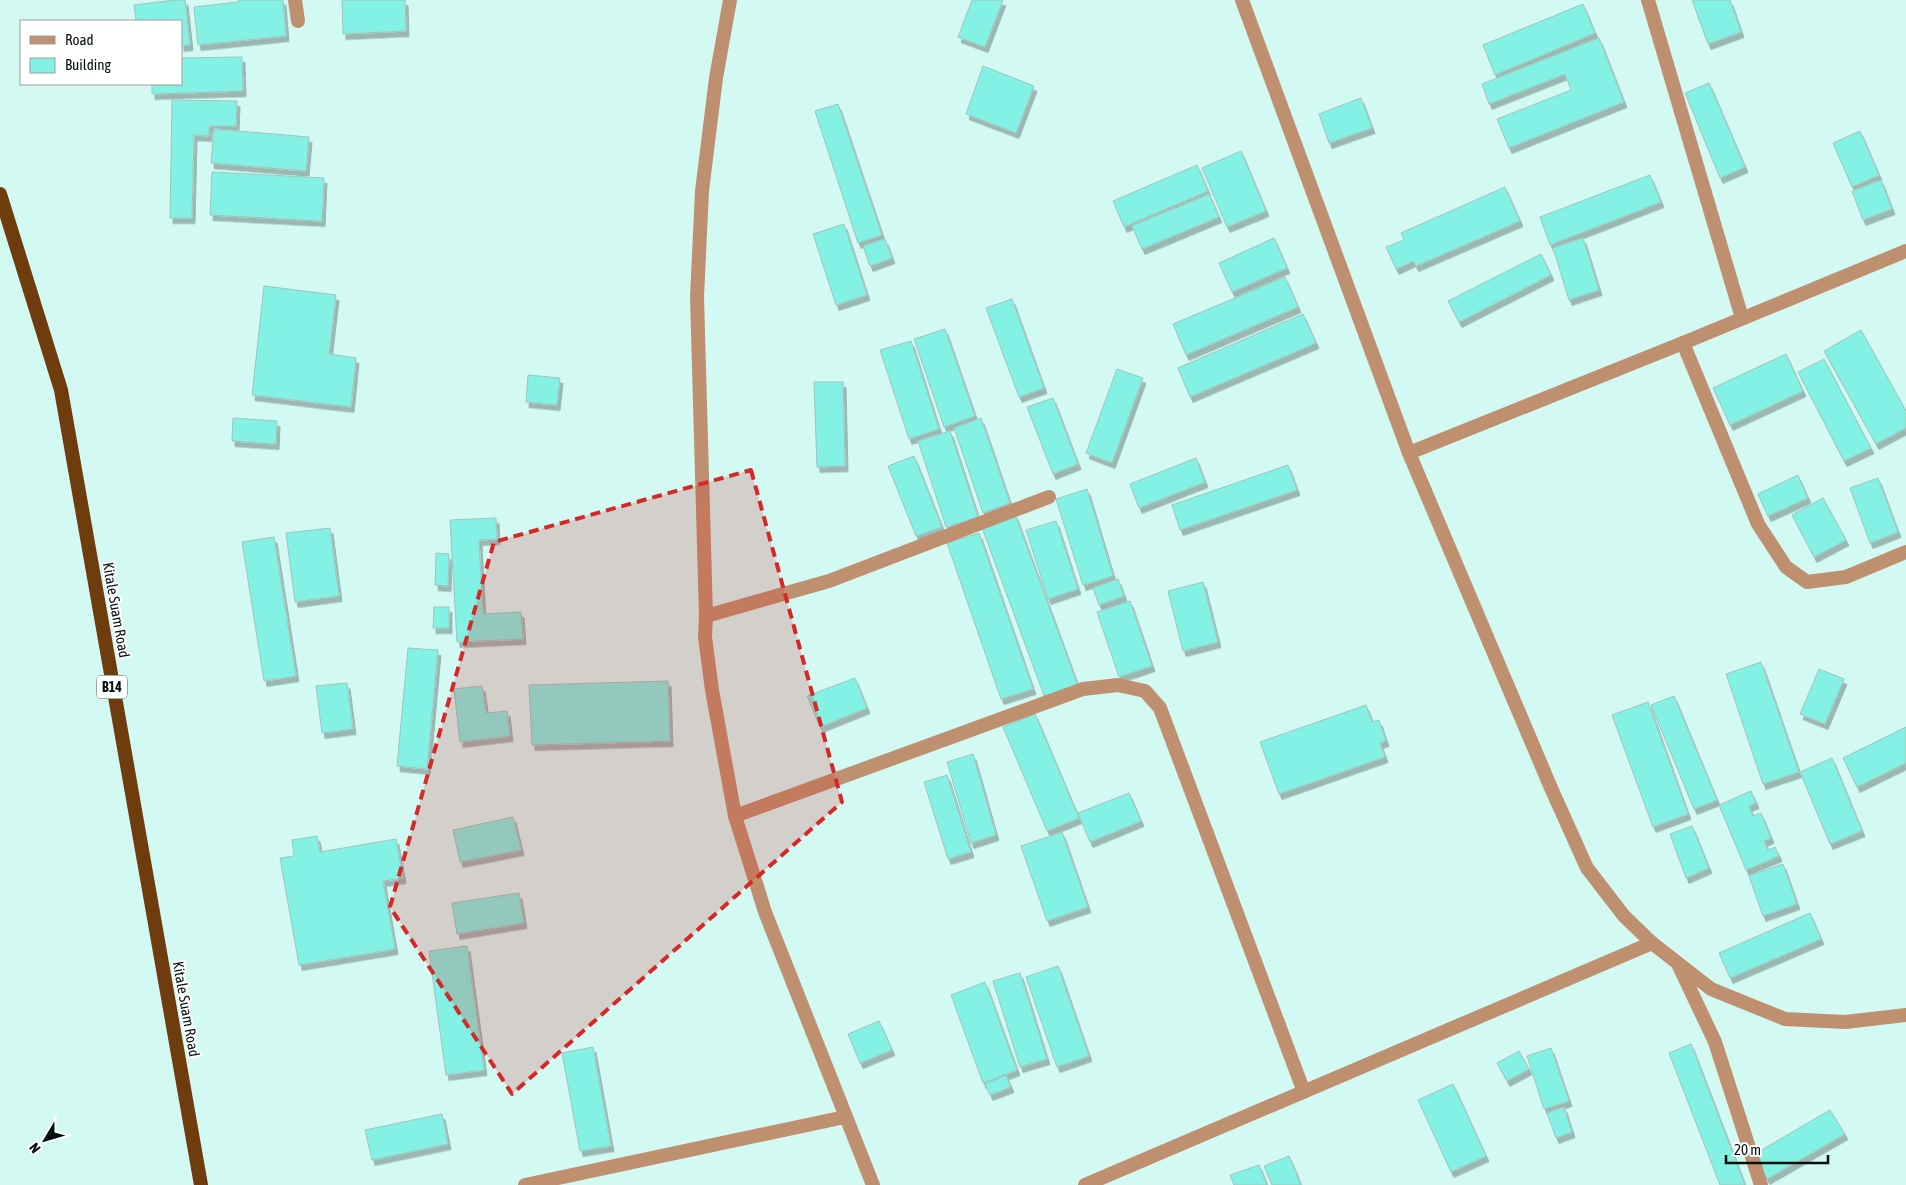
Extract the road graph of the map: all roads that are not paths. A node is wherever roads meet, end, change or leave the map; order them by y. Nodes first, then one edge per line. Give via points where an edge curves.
1 (295, 0) edge
2 (730, 0) edge
3 (1242, 0) edge
4 (1648, 0) edge
5 (298, 20) dead end
6 (0, 194) edge
7 (1906, 251) edge
8 (1742, 318) junction
9 (1683, 343) junction
10 (1409, 453) junction
11 (1049, 496) dead end
12 (1906, 552) edge
13 (706, 616) junction
14 (735, 816) junction
15 (1652, 942) junction
16 (1677, 962) junction
17 (1906, 1015) edge
18 (1304, 1092) junction
19 (845, 1117) junction
20 (201, 1185) edge
21 (525, 1185) edge
22 (873, 1185) edge
23 (1085, 1185) edge
24 (1761, 1185) edge

1 - 5 street
2 - 13 street via 716,78 702,191 697,297
3 - 10 street
4 - 8 street
6 - 20 highway, Kitale Suam Road / B14 via 61,390
7 - 8 street
8 - 9 street
9 - 10 street
9 - 12 street via 1758,524 1786,567 1807,582 1846,577
10 - 15 street via 1587,868 1624,916
11 - 13 street via 830,581
13 - 14 street via 705,637 712,690
14 - 18 street via 1083,689 1118,684 1145,691 1160,708
14 - 19 street via 765,912
15 - 16 street
15 - 18 street
16 - 17 street via 1710,989 1785,1019 1846,1022
16 - 24 street via 1715,1042
18 - 23 street
19 - 21 street
19 - 22 street

